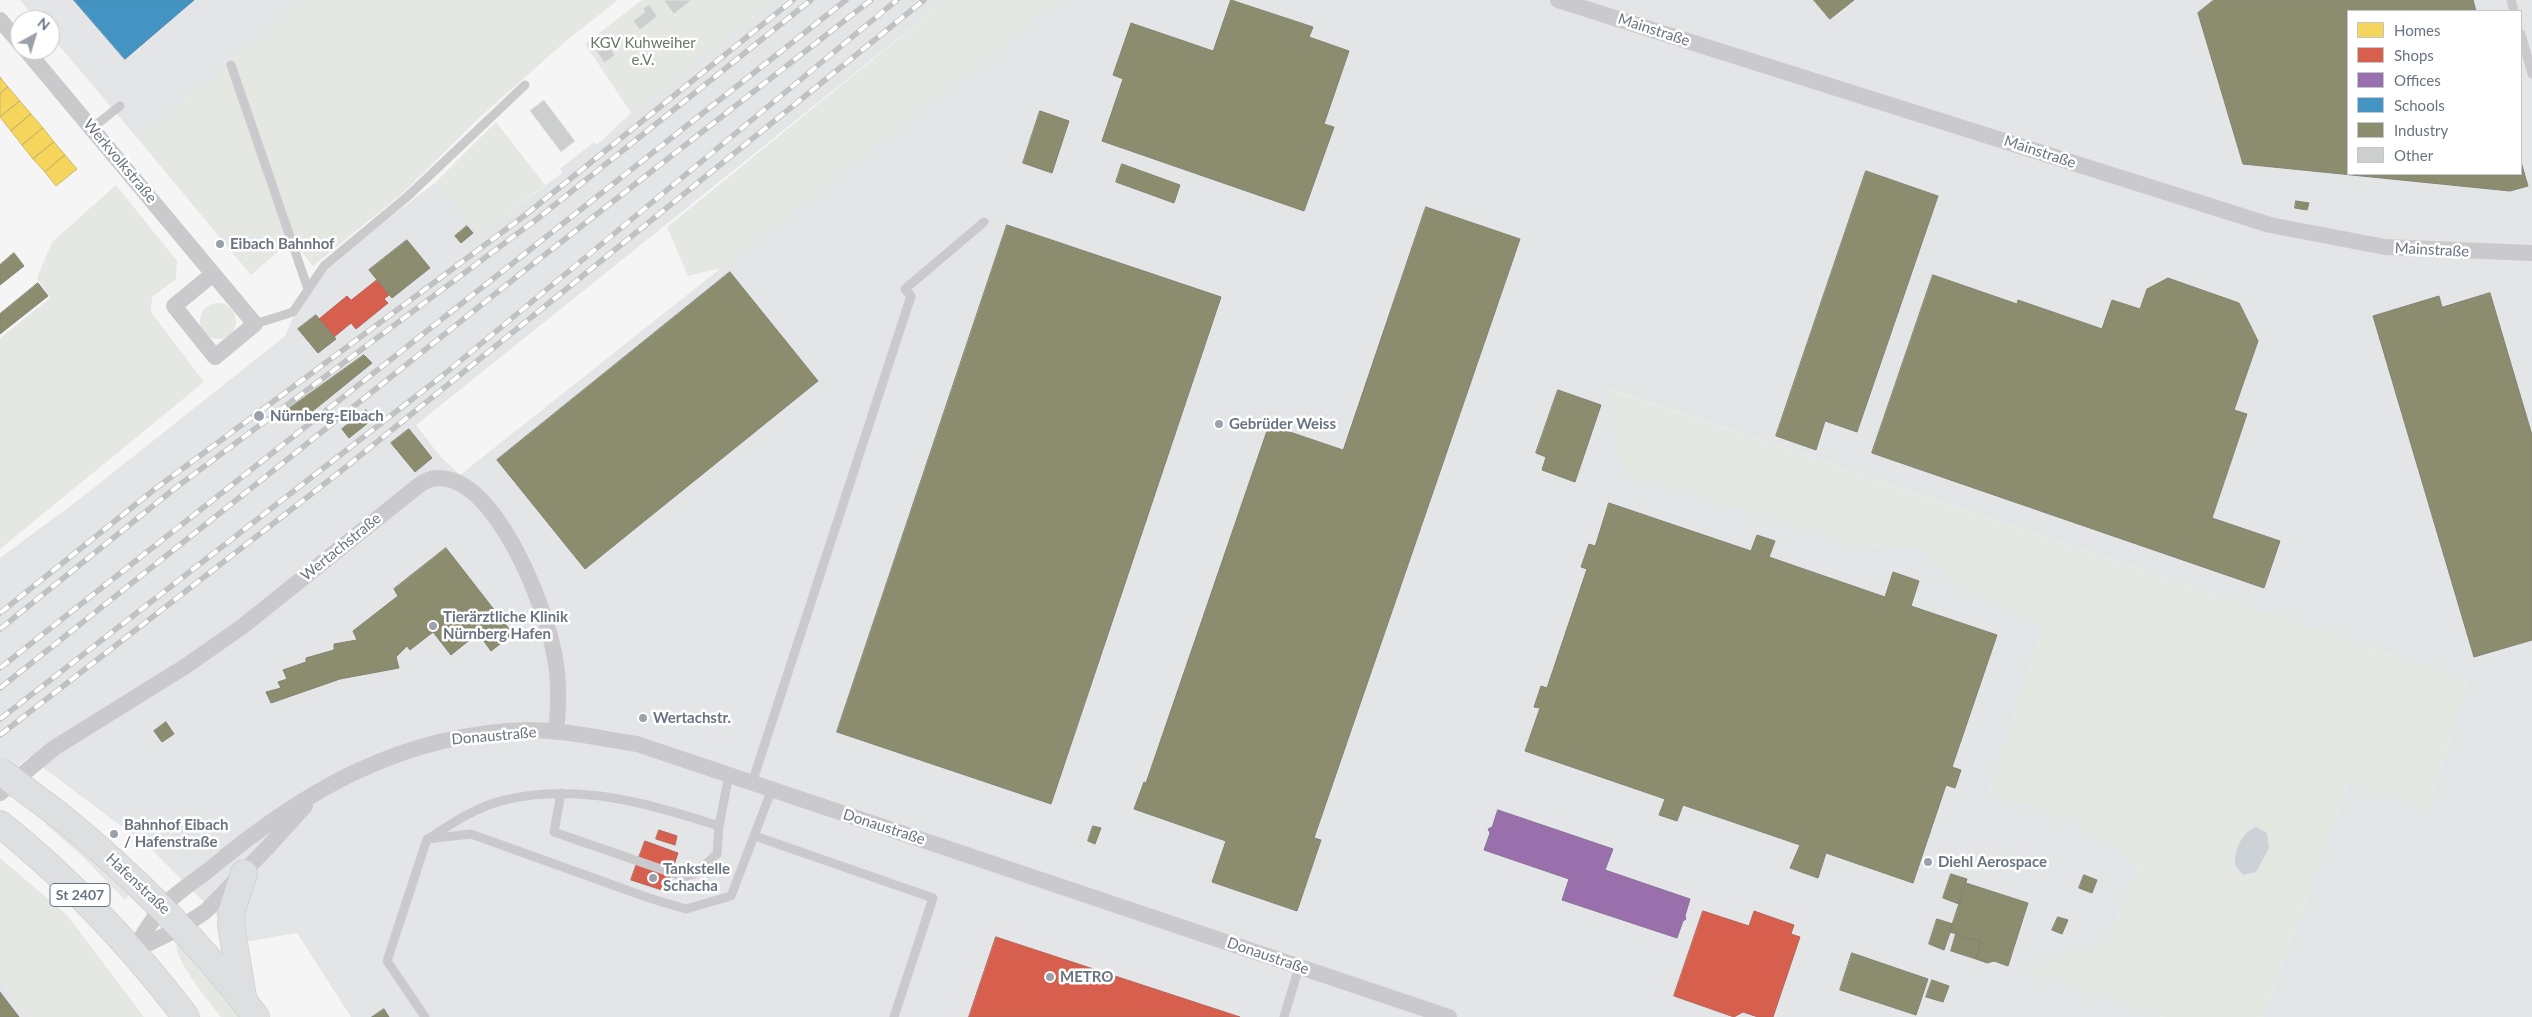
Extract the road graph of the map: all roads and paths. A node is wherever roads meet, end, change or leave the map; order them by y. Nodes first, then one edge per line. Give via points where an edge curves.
1 (1558, 0) edge
2 (0, 20) edge
3 (10, 32) edge
4 (2522, 38) edge
5 (34, 60) edge
6 (231, 65) dead end
7 (2532, 74) edge
8 (525, 85) dead end
9 (120, 106) dead end
10 (92, 128) junction
11 (984, 222) dead end
12 (2532, 253) edge
13 (213, 274) junction
14 (308, 289) junction
15 (254, 324) junction
16 (556, 732) junction
17 (0, 771) edge
18 (729, 775) junction
19 (752, 783) junction
20 (772, 789) junction
21 (0, 793) edge
22 (560, 793) junction
23 (314, 794) junction
24 (0, 824) edge
25 (719, 826) junction
26 (754, 836) junction
27 (428, 839) junction
28 (244, 873) junction
29 (163, 906) junction
30 (182, 927) junction
31 (133, 951) junction
32 (1299, 967) junction
33 (250, 1009) edge
34 (186, 1017) edge
35 (425, 1017) edge
36 (894, 1017) edge
37 (1284, 1017) edge
38 (1449, 1017) edge

1 - 12 street, Mainstraße via 2270,225 2385,247
2 - 3 street
4 - 7 lane
5 - 10 street, Werkvolkstraße
6 - 14 lane
8 - 14 lane via 408,196 324,266
9 - 10 lane
10 - 13 street, Werkvolkstraße
11 - 19 lane via 905,289 912,296
13 - 15 street, Werkvolkstraße
13 - 15 street via 174,306 215,357
14 - 15 lane via 293,312
16 - 18 street, Donaustraße via 637,744
16 - 21 street, Wertachstraße via 560,690 555,653 534,584 484,503 472,491 436,478 408,494 243,626 186,666 54,748
16 - 23 street, Donaustraße via 504,732 443,740 406,750 354,771
17 - 29 main road, Hafenstraße, bridge via 58,814
18 - 19 street, Donaustraße
18 - 25 lane
19 - 20 street, Donaustraße
20 - 26 lane
20 - 32 street, Donaustraße
22 - 25 lane via 636,801
22 - 25 lane via 554,832 684,877 696,873 717,854
22 - 27 lane via 506,799 488,805 463,816
23 - 28 street, Donaustraße
23 - 29 street, Donaustraße via 269,821
24 - 31 main road, St 2407 via 76,890
26 - 27 lane via 731,896 686,909 471,834
26 - 36 lane via 933,898
27 - 35 lane via 387,961
28 - 30 street, Donaustraße via 206,911
28 - 33 main road via 232,910 231,925
29 - 30 main road, Hafenstraße
29 - 31 street, Donaustraße
30 - 31 street, Donaustraße
30 - 33 main road, Hafenstraße
31 - 34 main road
32 - 37 lane
32 - 38 street, Donaustraße

